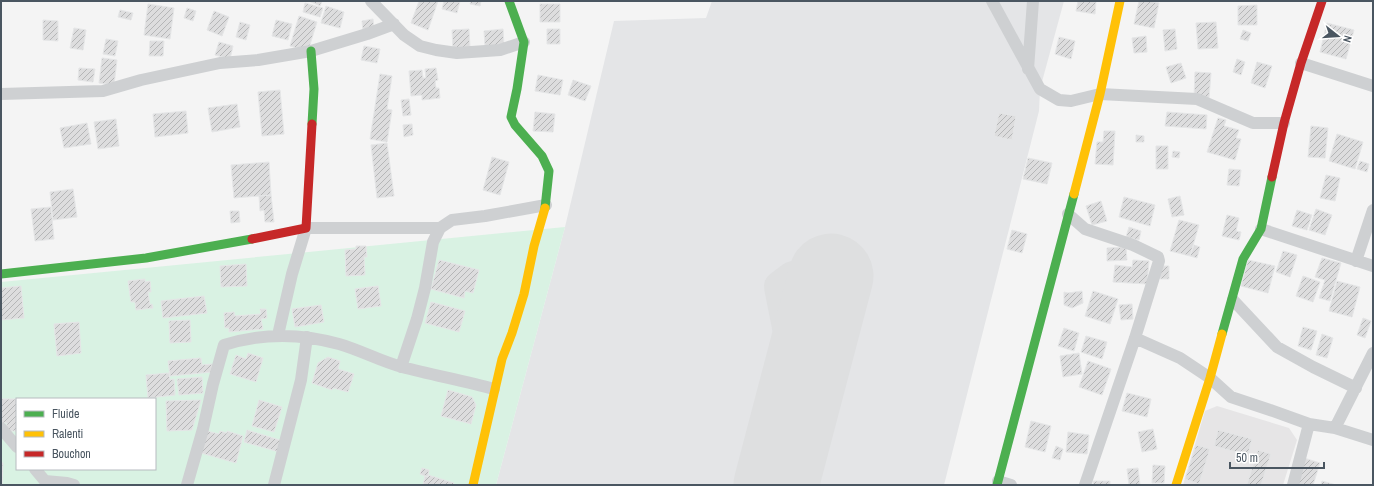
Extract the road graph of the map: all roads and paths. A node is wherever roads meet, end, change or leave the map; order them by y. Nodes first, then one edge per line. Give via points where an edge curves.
1 (372, 1) edge
2 (509, 1) edge
3 (992, 1) edge
4 (1033, 1) edge
5 (1120, 1) edge
6 (1322, 1) edge
7 (394, 24) junction
8 (524, 42) junction
9 (311, 51) junction
10 (1301, 63) junction
11 (1028, 69) junction
12 (1373, 86) edge
13 (1, 94) edge
14 (1100, 94) junction
15 (1284, 123) junction
16 (546, 205) junction
17 (1373, 210) edge
18 (1068, 214) junction
19 (306, 228) junction
20 (440, 228) junction
21 (1261, 229) junction
22 (1356, 261) junction
23 (1373, 266) edge
24 (1, 274) edge
25 (1233, 300) junction
26 (278, 335) junction
27 (308, 337) junction
28 (1135, 338) junction
29 (1373, 353) edge
30 (401, 367) junction
31 (1210, 378) junction
32 (1356, 388) junction
33 (494, 389) junction
34 (1309, 424) junction
35 (1, 428) edge
36 (1335, 428) junction
37 (1373, 440) edge
38 (16, 446) edge
39 (36, 470) edge
40 (998, 483) edge
41 (74, 485) edge
42 (187, 485) edge
43 (274, 485) edge
44 (473, 485) edge
45 (1011, 485) edge
46 (1085, 485) edge
47 (1176, 485) edge
48 (1292, 485) edge

1 - 7 street
2 - 8 street
3 - 11 street
4 - 11 street
5 - 14 street
6 - 10 street
7 - 8 street via 420,46 457,53 500,50
7 - 9 street
8 - 16 street via 511,117 542,156 549,171
9 - 13 street via 220,64 103,91
9 - 19 street via 314,89
10 - 12 street
10 - 15 street
11 - 14 street via 1040,89 1059,100
14 - 15 street via 1197,98 1252,123
14 - 18 street
15 - 21 street
16 - 20 street via 452,220
16 - 33 street via 524,294
17 - 22 street
18 - 28 street via 1085,229 1158,257 1157,270
18 - 40 street
19 - 20 street
19 - 24 street via 146,258
19 - 26 street
20 - 30 street via 433,242 425,288
21 - 22 street
21 - 25 street via 1243,259
22 - 23 street
25 - 31 street
25 - 32 street via 1277,347
26 - 27 street
26 - 42 street via 244,338 224,345
27 - 30 street via 339,344
27 - 43 street via 301,380
28 - 31 street via 1180,358
28 - 46 street
29 - 32 street
30 - 33 street
31 - 34 street via 1231,397
31 - 47 street
32 - 36 street
33 - 44 street
34 - 36 street
34 - 48 street
35 - 38 street
36 - 37 street
39 - 41 street via 45,481
40 - 45 street

